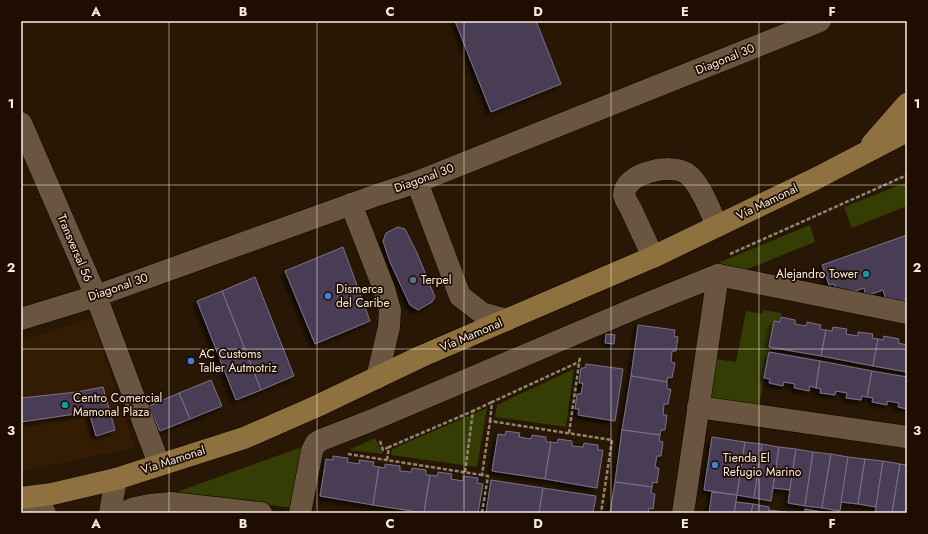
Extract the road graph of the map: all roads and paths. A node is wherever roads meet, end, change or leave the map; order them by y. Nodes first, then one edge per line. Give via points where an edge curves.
1 (820, 21) edge
2 (907, 104) edge
3 (21, 122) edge
4 (907, 131) edge
5 (907, 146) edge
6 (862, 156) junction
7 (417, 182) junction
8 (351, 204) junction
9 (717, 226) junction
10 (653, 257) junction
11 (718, 275) junction
12 (96, 296) junction
13 (907, 313) edge
14 (21, 319) edge
15 (507, 320) junction
16 (584, 330) junction
17 (579, 362) junction
18 (377, 378) junction
19 (492, 402) junction
20 (698, 407) junction
21 (473, 411) junction
22 (490, 421) junction
23 (569, 433) junction
24 (907, 437) edge
25 (344, 453) dead end
26 (387, 460) junction
27 (159, 464) junction
28 (465, 472) junction
29 (482, 475) junction
30 (116, 479) junction
31 (22, 498) edge
32 (45, 513) edge
33 (110, 513) edge
34 (123, 513) edge
35 (261, 513) edge
36 (300, 513) edge
37 (482, 513) edge
38 (601, 513) edge
39 (683, 513) edge

1 - 7 street, Diagonal 30
2 - 6 main road
3 - 12 street, Transversal 56
4 - 6 main road, Vía Mamonal
5 - 6 main road
6 - 9 main road, Vía Mamonal
7 - 8 street, Diagonal 30
7 - 15 street via 460,296 482,312
8 - 12 street, Diagonal 30
8 - 18 street via 390,310 390,327
9 - 10 main road, Vía Mamonal
9 - 10 street via 697,186 687,174 667,169 652,171 635,178 627,185 624,196
10 - 15 main road, Vía Mamonal
11 - 13 street
11 - 16 street
11 - 20 street
12 - 14 street, Diagonal 30
12 - 27 street, Transversal 56
15 - 18 main road, Vía Mamonal
16 - 17 path
16 - 36 street via 316,443 308,463
17 - 19 path
17 - 23 path
18 - 27 main road, Vía Mamonal via 244,438
19 - 21 path
19 - 22 path
20 - 24 street
20 - 39 street
21 - 26 path via 389,447
21 - 28 path
22 - 23 path
22 - 29 path
23 - 38 path via 612,440
25 - 26 path
26 - 28 path
27 - 30 main road, Vía Mamonal
28 - 29 path
29 - 37 path via 488,476
30 - 31 main road, Vía Mamonal via 52,494
30 - 33 street
31 - 32 street
34 - 35 street via 135,508 171,503

